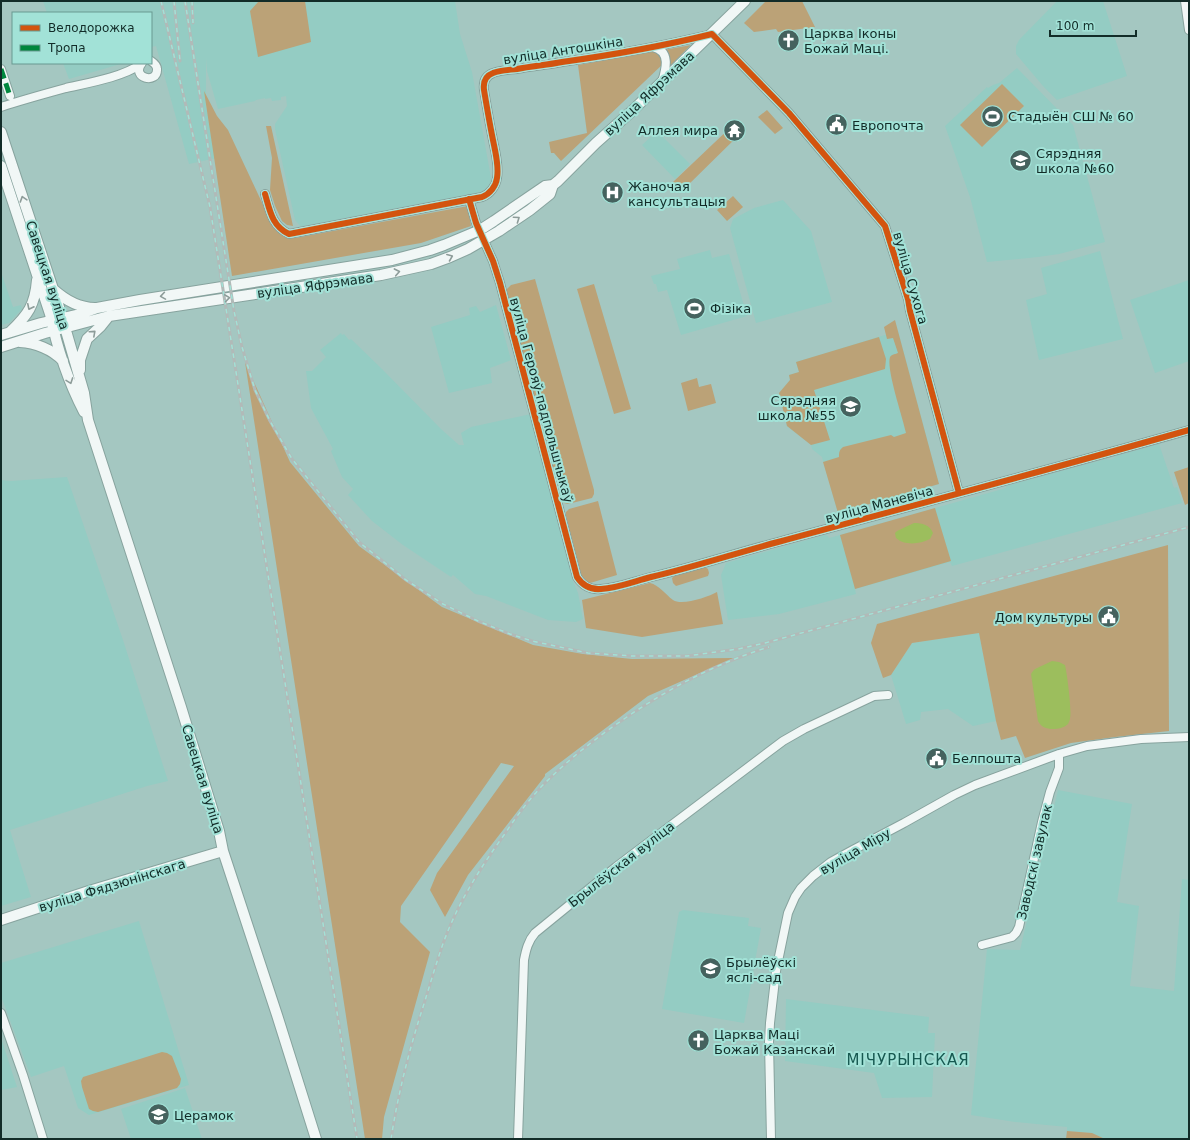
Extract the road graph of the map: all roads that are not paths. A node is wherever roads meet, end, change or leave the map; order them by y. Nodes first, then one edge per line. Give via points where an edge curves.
1 (745, 1) edge
2 (1185, 1) edge
3 (1189, 30) edge
4 (712, 34) junction
5 (652, 47) junction
6 (152, 62) edge
7 (142, 64) edge
8 (1, 69) edge
9 (123, 73) junction
10 (142, 76) junction
11 (661, 83) junction
12 (10, 96) dead end
13 (1, 107) edge
14 (1, 132) edge
15 (1, 166) edge
16 (265, 194) dead end
17 (469, 199) junction
18 (482, 235) junction
19 (37, 274) junction
20 (53, 289) junction
21 (187, 293) junction
22 (188, 303) junction
23 (97, 308) junction
24 (109, 316) junction
25 (51, 321) junction
26 (64, 323) junction
27 (53, 331) junction
28 (5, 334) edge
29 (18, 342) junction
30 (1, 347) edge
31 (63, 362) junction
32 (80, 380) junction
33 (88, 420) junction
34 (1189, 430) edge
35 (959, 493) junction
36 (577, 577) joint
37 (888, 695) dead end
38 (1189, 737) edge
39 (1059, 754) junction
40 (223, 851) junction
41 (1, 920) edge
42 (982, 945) dead end
43 (1, 1013) edge
44 (43, 1139) edge
45 (316, 1139) edge
46 (518, 1139) edge
47 (771, 1139) edge

1 - 4 main road, вуліца Яфрэмава
2 - 3 street
4 - 5 street, вуліца Антошкіна
4 - 11 main road, вуліца Яфрэмава
4 - 35 street, вуліца Сухога via 789,113 885,226 908,299
5 - 11 street via 660,50 666,58
5 - 17 street, вуліца Антошкіна via 507,70 492,73 487,77 483,84 498,165 497,178 487,195
6 - 10 street via 155,64 156,74 149,79
7 - 9 street
7 - 10 street via 139,68
8 - 12 street
9 - 10 street
9 - 13 street
11 - 18 main road, вуліца Яфрэмава via 596,143 553,186 550,194 499,231
20 -> 14 main road, Савецкая вуліца
15 - 19 main road, Савецкая вуліца
16 - 17 street, вуліца Антошкіна via 274,222 289,234
17 - 18 street
18 - 21 main road, вуліца Яфрэмава via 392,260
22 -> 18 main road, вуліца Яфрэмава via 414,268 468,249
18 - 36 street, вуліца Герояў-падпольшчыкаў via 500,283
19 - 25 main road, Савецкая вуліца
19 -> 28 main road via 33,303 22,320
20 - 23 main road via 73,303
20 - 26 main road, Савецкая вуліца
21 - 22 main road via 191,298
21 -> 23 main road, вуліца Яфрэмава
22 - 24 main road, вуліца Яфрэмава
23 - 26 main road, вуліца Яфрэмава
24 - 26 main road, вуліца Яфрэмава
32 -> 24 main road via 80,360 87,339
25 - 26 main road, вуліца Яфрэмава
25 - 27 main road, Савецкая вуліца
25 - 28 main road, вуліца Яфрэмава
26 - 27 main road, вуліца Яфрэмава
26 - 32 main road, Савецкая вуліца
27 - 29 main road, вуліца Яфрэмава
27 - 31 main road, Савецкая вуліца
29 - 30 main road, вуліца Яфрэмава
29 - 31 main road via 45,348
31 -> 33 main road, Савецкая вуліца
32 - 33 main road, Савецкая вуліца
33 - 40 main road, Савецкая вуліца via 181,707
34 - 35 street, вуліца Маневіча
35 - 36 street, вуліца Маневіча via 612,588 587,588
37 - 46 street, Брылёўская вуліца via 874,696 783,741 616,867 531,937 524,960
38 - 39 street, вуліца Міру via 1103,743
39 - 42 street, Заводскі завулак via 1059,768 1048,800 1019,927 1012,937
39 - 47 street, вуліца Міру via 954,795 831,862 801,888 786,922 776,972 770,1023
40 - 41 main road, вуліца Фядзюнінскага
40 - 45 main road, Савецкая вуліца
43 - 44 street via 24,1075

